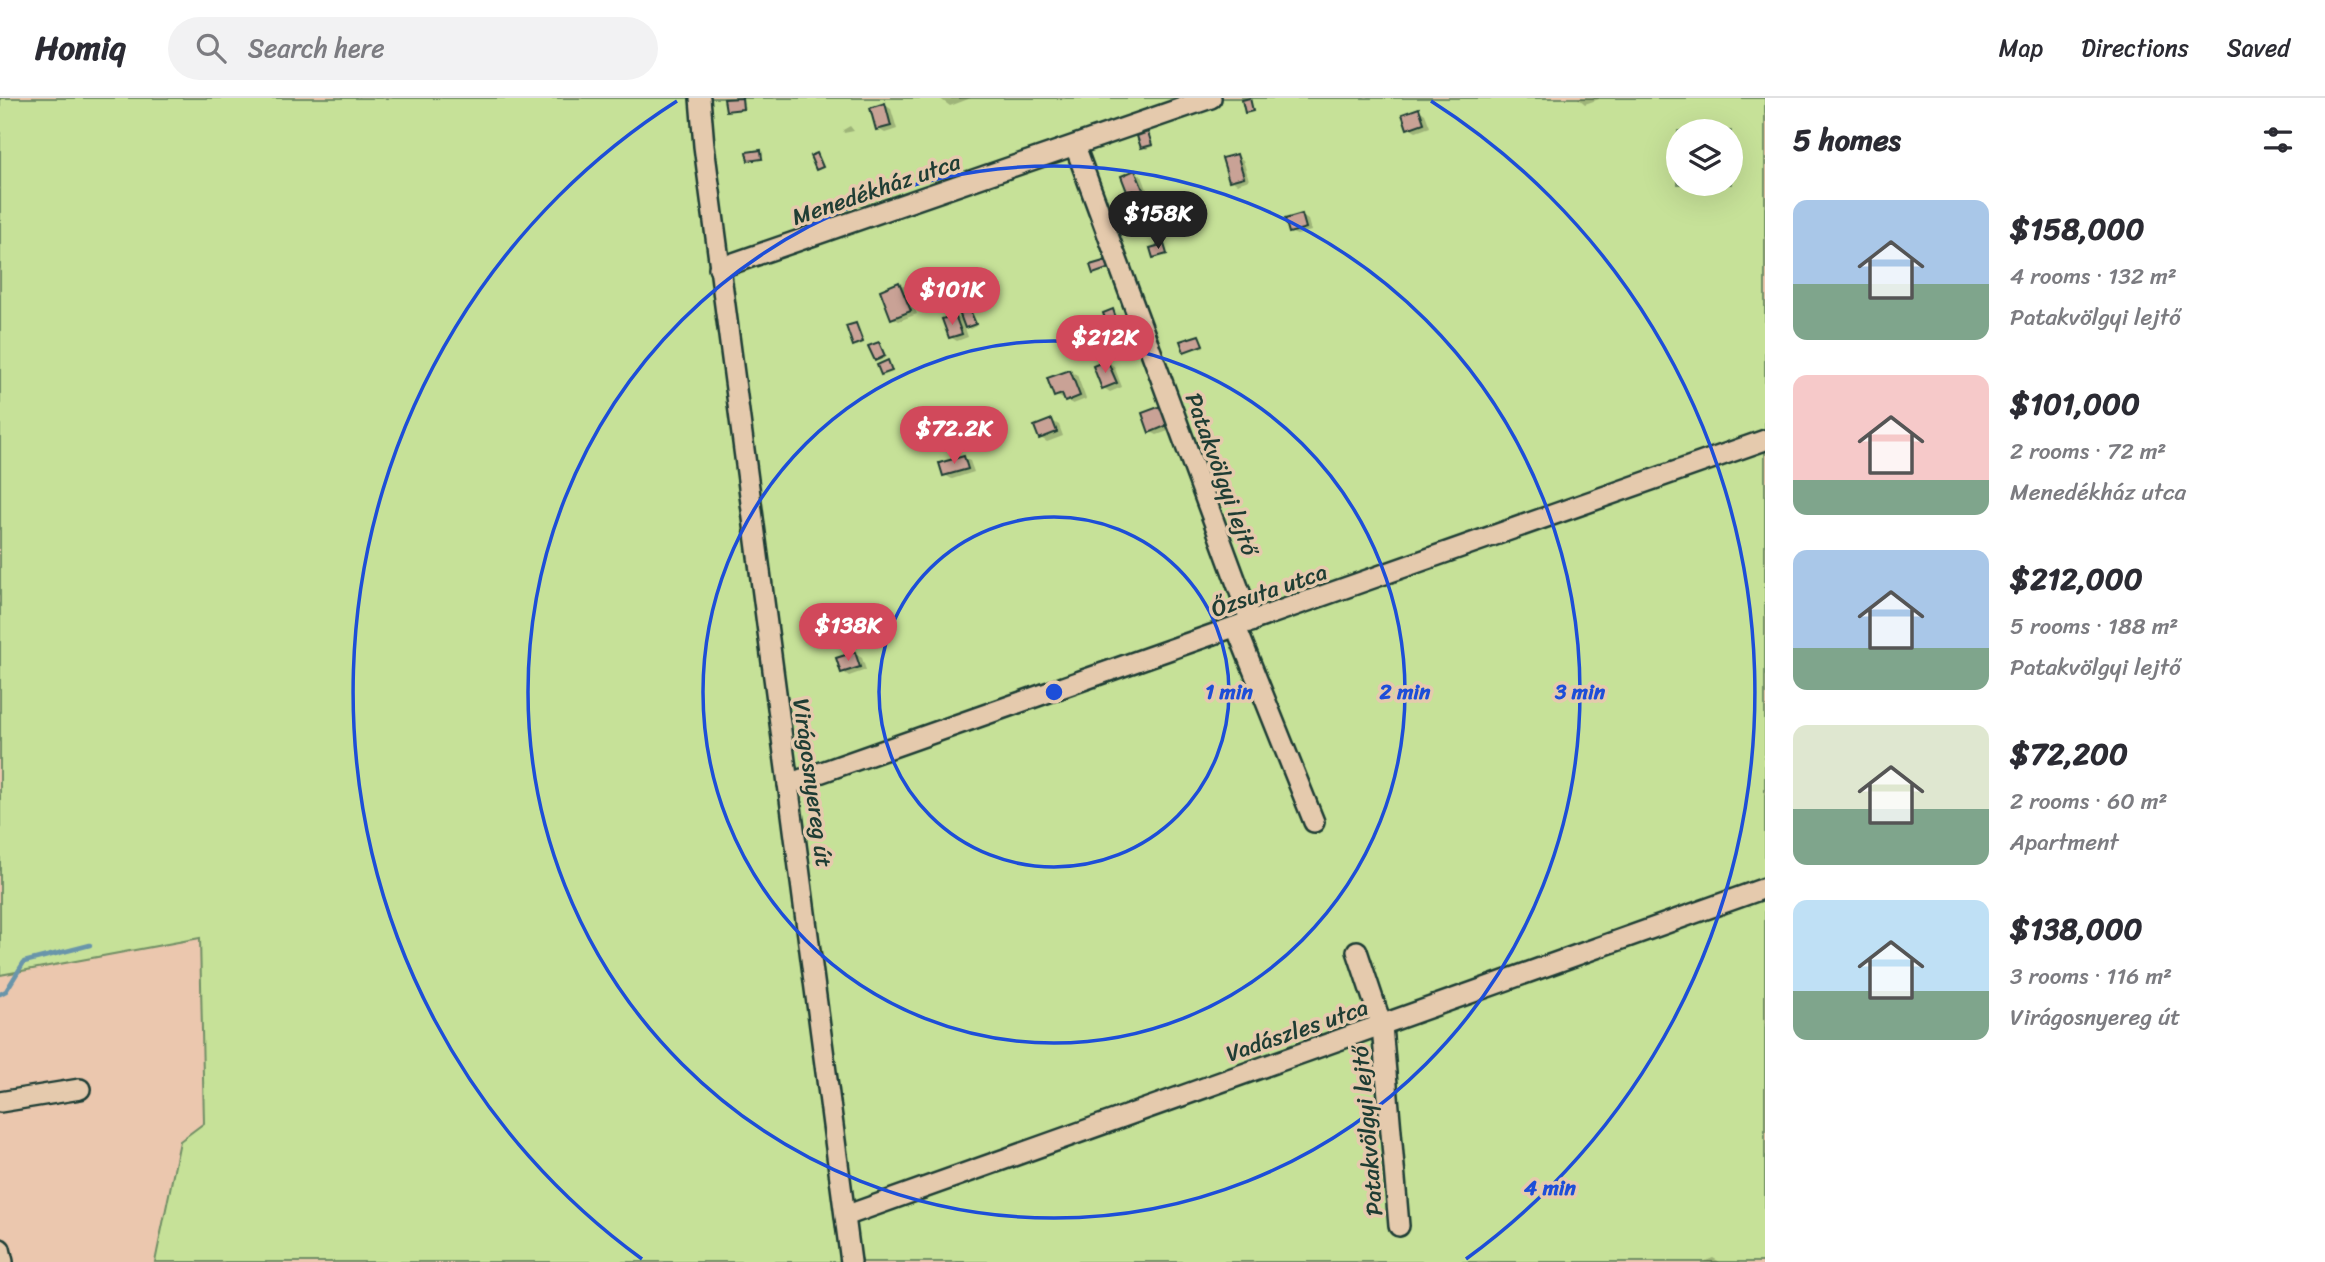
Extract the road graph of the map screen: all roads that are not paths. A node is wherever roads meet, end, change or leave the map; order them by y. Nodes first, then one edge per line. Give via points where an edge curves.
1 (700, 98) edge
2 (1211, 98) edge
3 (1075, 146) junction
4 (719, 268) junction
5 (1765, 440) edge
6 (1244, 624) junction
7 (788, 784) junction
8 (1314, 822) dead end
9 (1765, 888) edge
10 (1357, 951) dead end
11 (1382, 1026) junction
12 (80, 1089) dead end
13 (0, 1102) edge
14 (845, 1216) junction
15 (1399, 1226) dead end
16 (0, 1249) edge
17 (3, 1262) edge
18 (851, 1262) edge

1 - 4 street
2 - 3 street, Menedékház utca
3 - 4 street, Menedékház utca
3 - 6 street, Patakvölgyi lejtő
4 - 7 street, Virágosnyereg út
5 - 6 street, Őzsuta utca
6 - 7 street, Őzsuta utca
6 - 8 street, Patakvölgyi lejtő
7 - 14 street, Virágosnyereg út
9 - 11 street, Vadászles utca
10 - 11 street, Patakvölgyi lejtő
11 - 14 street, Vadászles utca
11 - 15 street, Patakvölgyi lejtő
12 - 13 street
14 - 18 street, Virágosnyereg út
16 - 17 street

